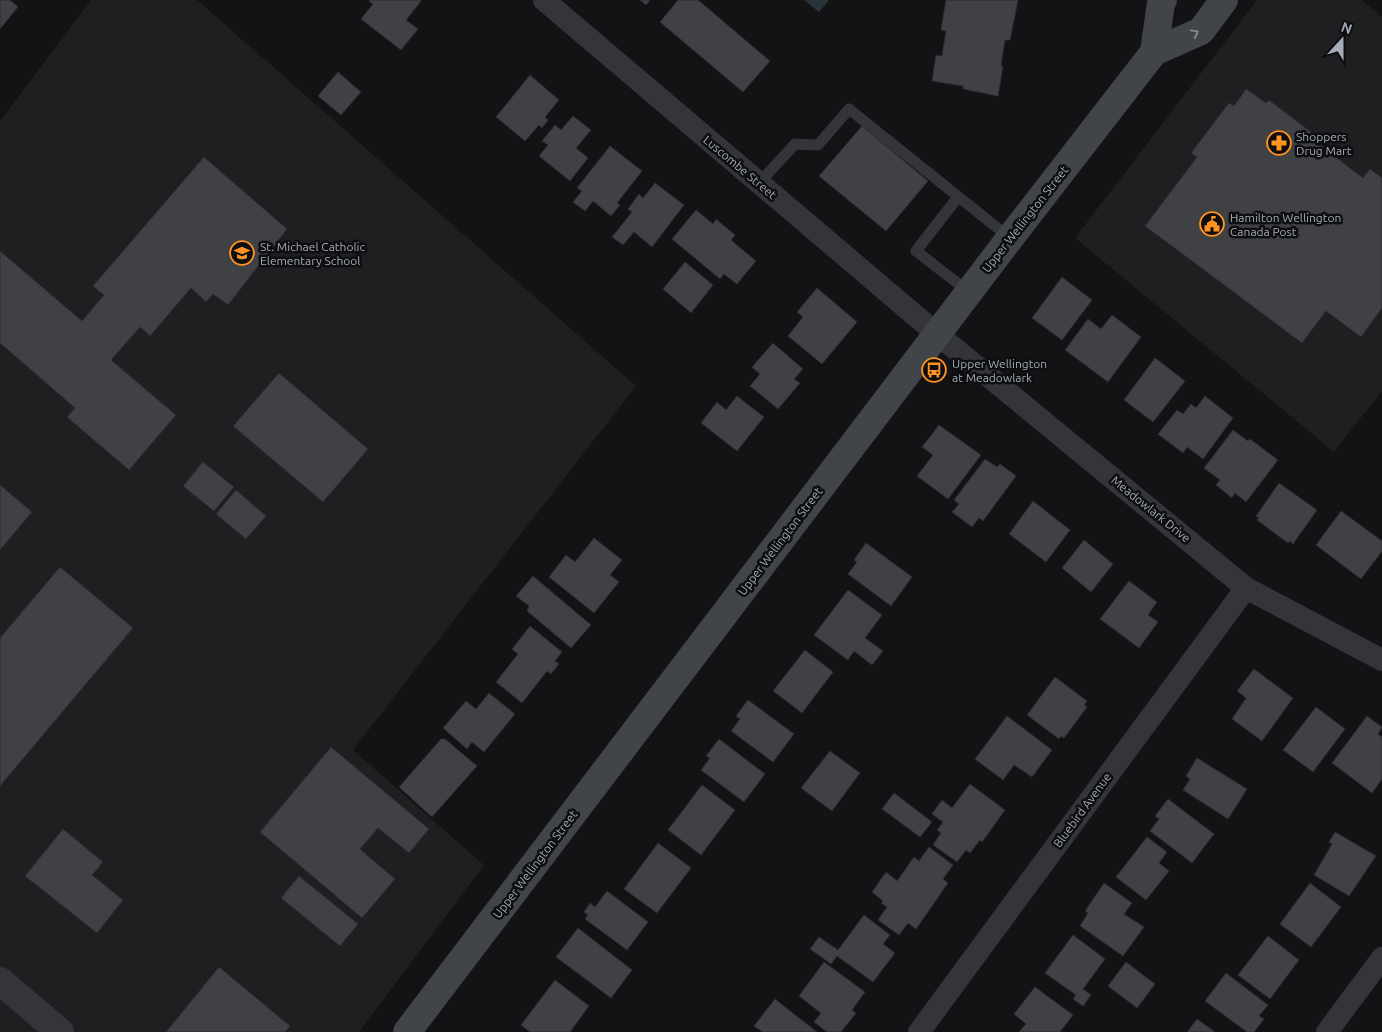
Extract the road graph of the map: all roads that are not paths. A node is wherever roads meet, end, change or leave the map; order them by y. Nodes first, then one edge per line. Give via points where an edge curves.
1 (544, 0) edge
2 (1163, 0) edge
3 (1224, 0) edge
4 (1154, 52) junction
5 (759, 183) junction
6 (958, 196) junction
7 (1010, 238) junction
8 (969, 293) junction
9 (937, 334) junction
10 (1246, 588) junction
11 (1382, 660) edge
12 (1382, 958) edge
13 (0, 981) edge
14 (60, 1032) edge
15 (408, 1032) edge
16 (918, 1032) edge
17 (1327, 1032) edge

1 - 5 street, Luscombe Street
2 - 4 main road, Upper Wellington Street
4 -> 3 main road, Upper Wellington Street via 1201,31
4 - 7 main road, Upper Wellington Street
5 - 6 lane via 795,144 818,145 849,110
5 - 9 street, Luscombe Street
6 - 7 lane
6 - 8 lane via 916,251
7 - 8 main road, Upper Wellington Street
8 - 9 main road, Upper Wellington Street
9 - 10 street, Meadowlark Drive
9 - 15 main road, Upper Wellington Street
10 - 11 street, Meadowlark Drive
10 - 16 street, Bluebird Avenue
12 - 17 street
13 - 14 street

